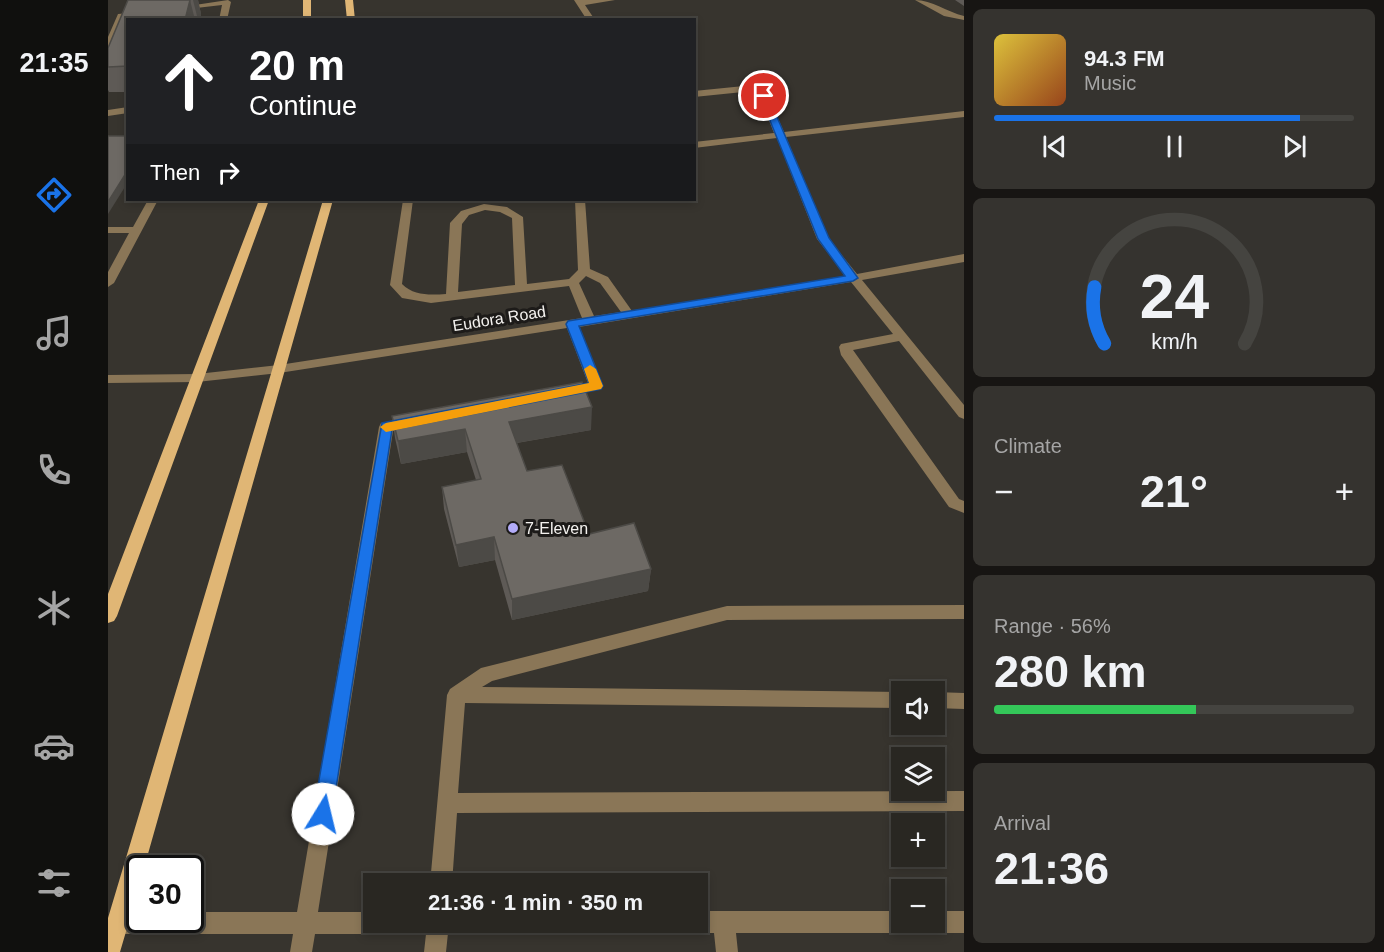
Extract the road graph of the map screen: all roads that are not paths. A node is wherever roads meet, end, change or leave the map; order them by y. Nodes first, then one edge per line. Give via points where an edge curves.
1 (307, 0) edge
2 (349, 0) edge
3 (611, 0) edge
4 (919, 0) edge
5 (227, 1) edge
6 (579, 2) edge
7 (168, 10) edge
8 (145, 13) edge
9 (223, 18) edge
10 (307, 18) edge
11 (351, 18) edge
12 (590, 18) edge
13 (964, 18) edge
14 (108, 47) edge
15 (696, 94) edge
16 (126, 110) edge
17 (108, 113) edge
18 (964, 114) edge
19 (782, 137) junction
20 (696, 145) edge
21 (152, 201) edge
22 (264, 201) edge
23 (328, 201) edge
24 (408, 201) edge
25 (580, 201) edge
26 (108, 230) edge
27 (135, 234) junction
28 (108, 238) edge
29 (964, 258) edge
30 (584, 271) junction
31 (853, 278) junction
32 (573, 282) junction
33 (108, 283) edge
34 (521, 288) junction
35 (452, 296) junction
36 (629, 315) junction
37 (590, 321) junction
38 (572, 324) junction
39 (901, 337) junction
40 (279, 369) junction
41 (197, 378) junction
42 (108, 379) edge
43 (550, 395) edge
44 (949, 396) junction
45 (964, 397) edge
46 (964, 414) edge
47 (421, 420) edge
48 (964, 507) edge
49 (964, 612) edge
50 (108, 616) edge
51 (456, 695) junction
52 (891, 700) edge
53 (945, 700) edge
54 (964, 701) edge
55 (964, 801) edge
56 (447, 803) junction
57 (442, 873) edge
58 (891, 922) edge
59 (945, 922) edge
60 (964, 922) edge
61 (118, 923) junction
62 (708, 923) edge
63 (724, 923) junction
64 (305, 924) junction
65 (363, 924) edge
66 (436, 933) edge
67 (109, 952) edge
68 (301, 952) edge
69 (435, 952) edge
70 (727, 952) edge

1 - 10 main road
2 - 11 main road
3 - 6 street
4 - 13 street
5 - 7 street
5 - 9 street
6 - 12 street
8 - 14 street via 121,16
15 - 19 street via 744,89 764,96
16 - 17 street
18 - 19 street
19 - 20 street
19 - 31 street via 824,239
21 - 27 street
22 - 41 main road
23 - 40 main road
24 - 35 street via 396,285 406,295 431,299
25 - 30 street
26 - 27 street
27 - 28 street
27 - 33 street
29 - 31 street, Eudora Road
30 - 32 street
30 - 36 street via 604,280
31 - 36 street, Eudora Road
31 - 39 street
32 - 34 street
32 - 37 street
34 - 35 street
34 - 35 street via 517,217 503,209 484,207 465,213 456,223
36 - 37 street, Eudora Road
37 - 38 street, Eudora Road
38 - 40 street, Eudora Road
38 - 43 street via 596,386
39 - 44 street
39 - 48 street via 846,347 848,355 954,503
40 - 41 street, Eudora Road
40 - 61 main road
41 - 42 street, Eudora Road
41 - 50 main road
44 - 45 street
44 - 46 street
47 - 64 street via 386,426
49 - 51 street via 728,613 487,674
51 - 52 street
51 - 56 street
53 - 54 street
55 - 56 street
56 - 57 street
58 - 63 street
59 - 60 street
61 - 64 street
61 - 67 main road
62 - 63 street
63 - 70 street
64 - 65 street
64 - 68 street
66 - 69 street

